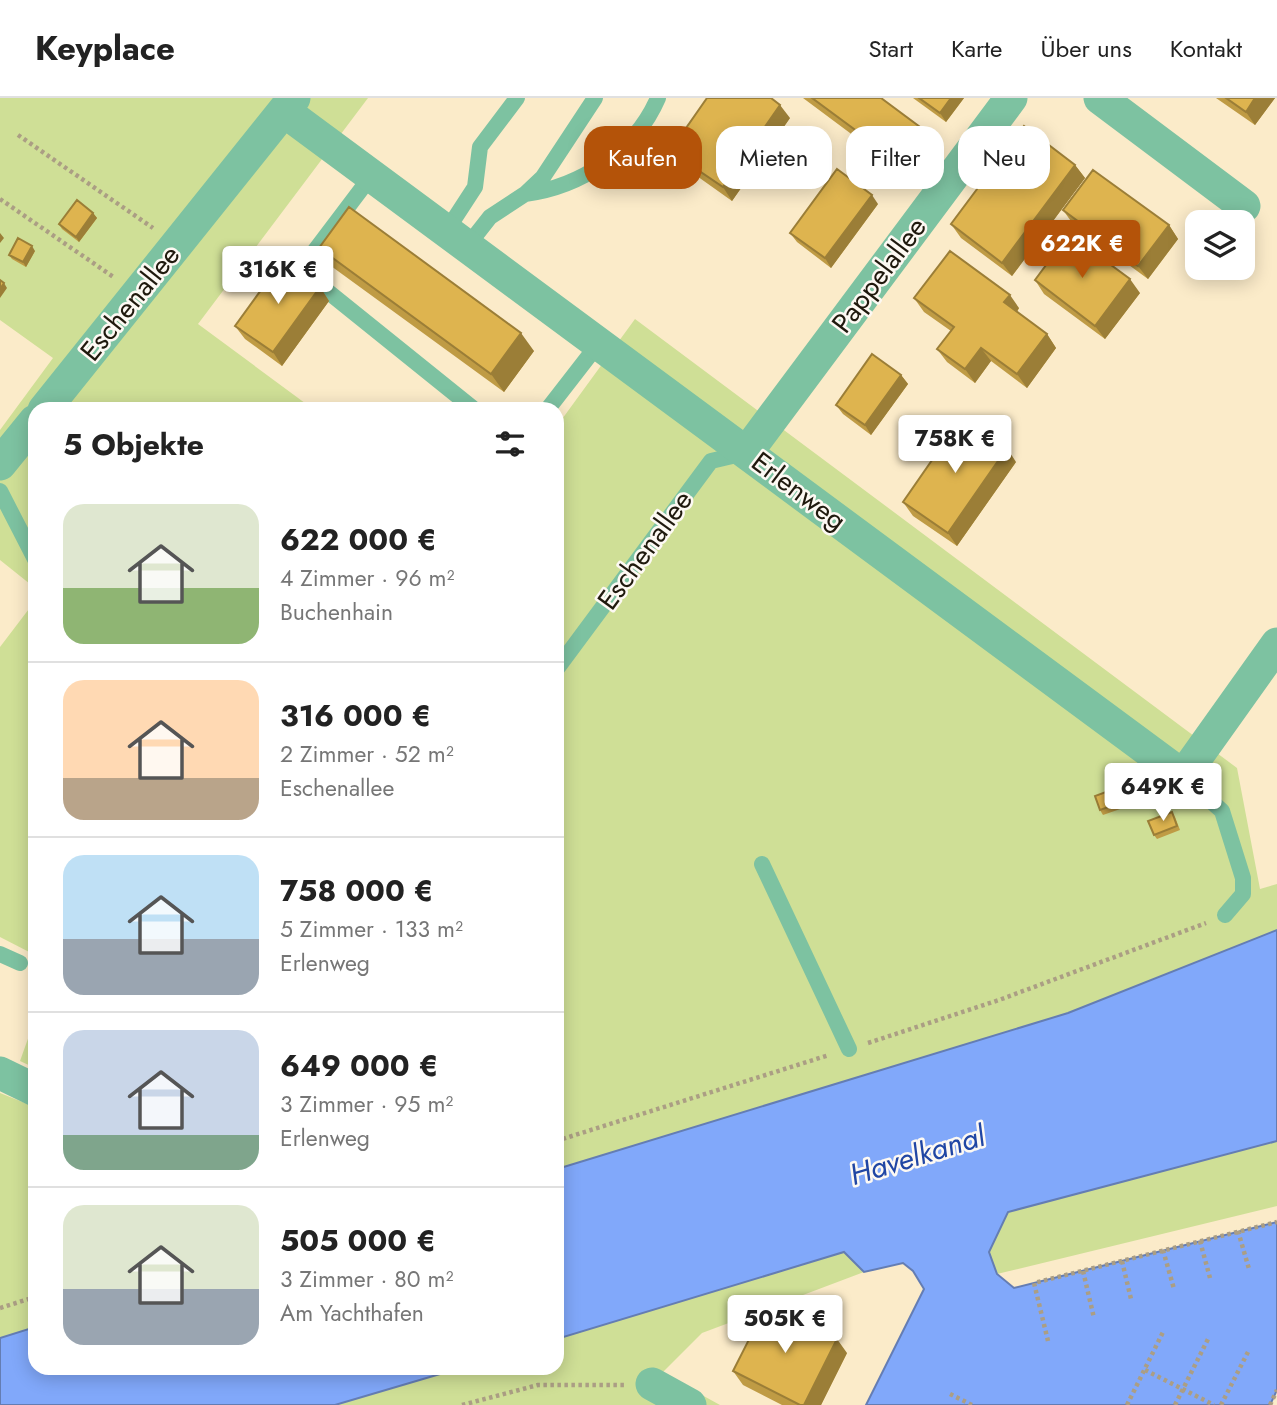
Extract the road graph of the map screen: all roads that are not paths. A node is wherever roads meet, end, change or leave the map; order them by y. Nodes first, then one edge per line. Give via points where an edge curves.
1 (517, 98) edge
2 (595, 98) edge
3 (658, 98) edge
4 (1011, 98) edge
5 (1100, 98) edge
6 (289, 104) edge
7 (372, 175) junction
8 (525, 194) junction
9 (1244, 206) dead end
10 (457, 238) junction
11 (599, 343) junction
12 (50, 402) edge
13 (465, 402) edge
14 (553, 402) edge
15 (28, 430) edge
16 (747, 453) junction
17 (0, 464) edge
18 (0, 491) edge
19 (28, 545) edge
20 (1277, 644) edge
21 (564, 659) edge
22 (1183, 776) junction
23 (762, 864) dead end
24 (1225, 915) road end
25 (0, 954) edge
26 (20, 963) dead end
27 (849, 1049) road end
28 (0, 1073) edge
29 (28, 1087) edge
30 (652, 1384) road end
31 (690, 1405) edge

1 - 10 lane via 480,147 475,187
2 - 8 lane via 544,177
3 - 8 lane via 611,160 549,191
4 - 16 street, Pappelallee
5 - 9 street
6 - 7 street, Erlenweg
6 - 12 street, Eschenallee
7 - 10 street, Erlenweg
7 - 13 lane via 310,257 308,271
8 - 10 lane
10 - 11 street, Erlenweg
11 - 14 lane
11 - 16 street, Erlenweg
15 - 17 street
16 - 21 lane, Eschenallee via 711,461
16 - 22 street, Erlenweg
18 - 19 lane
20 - 22 street
22 - 24 lane via 1222,811 1243,878 1243,894
23 - 27 lane
25 - 26 lane
28 - 29 street
30 - 31 street

